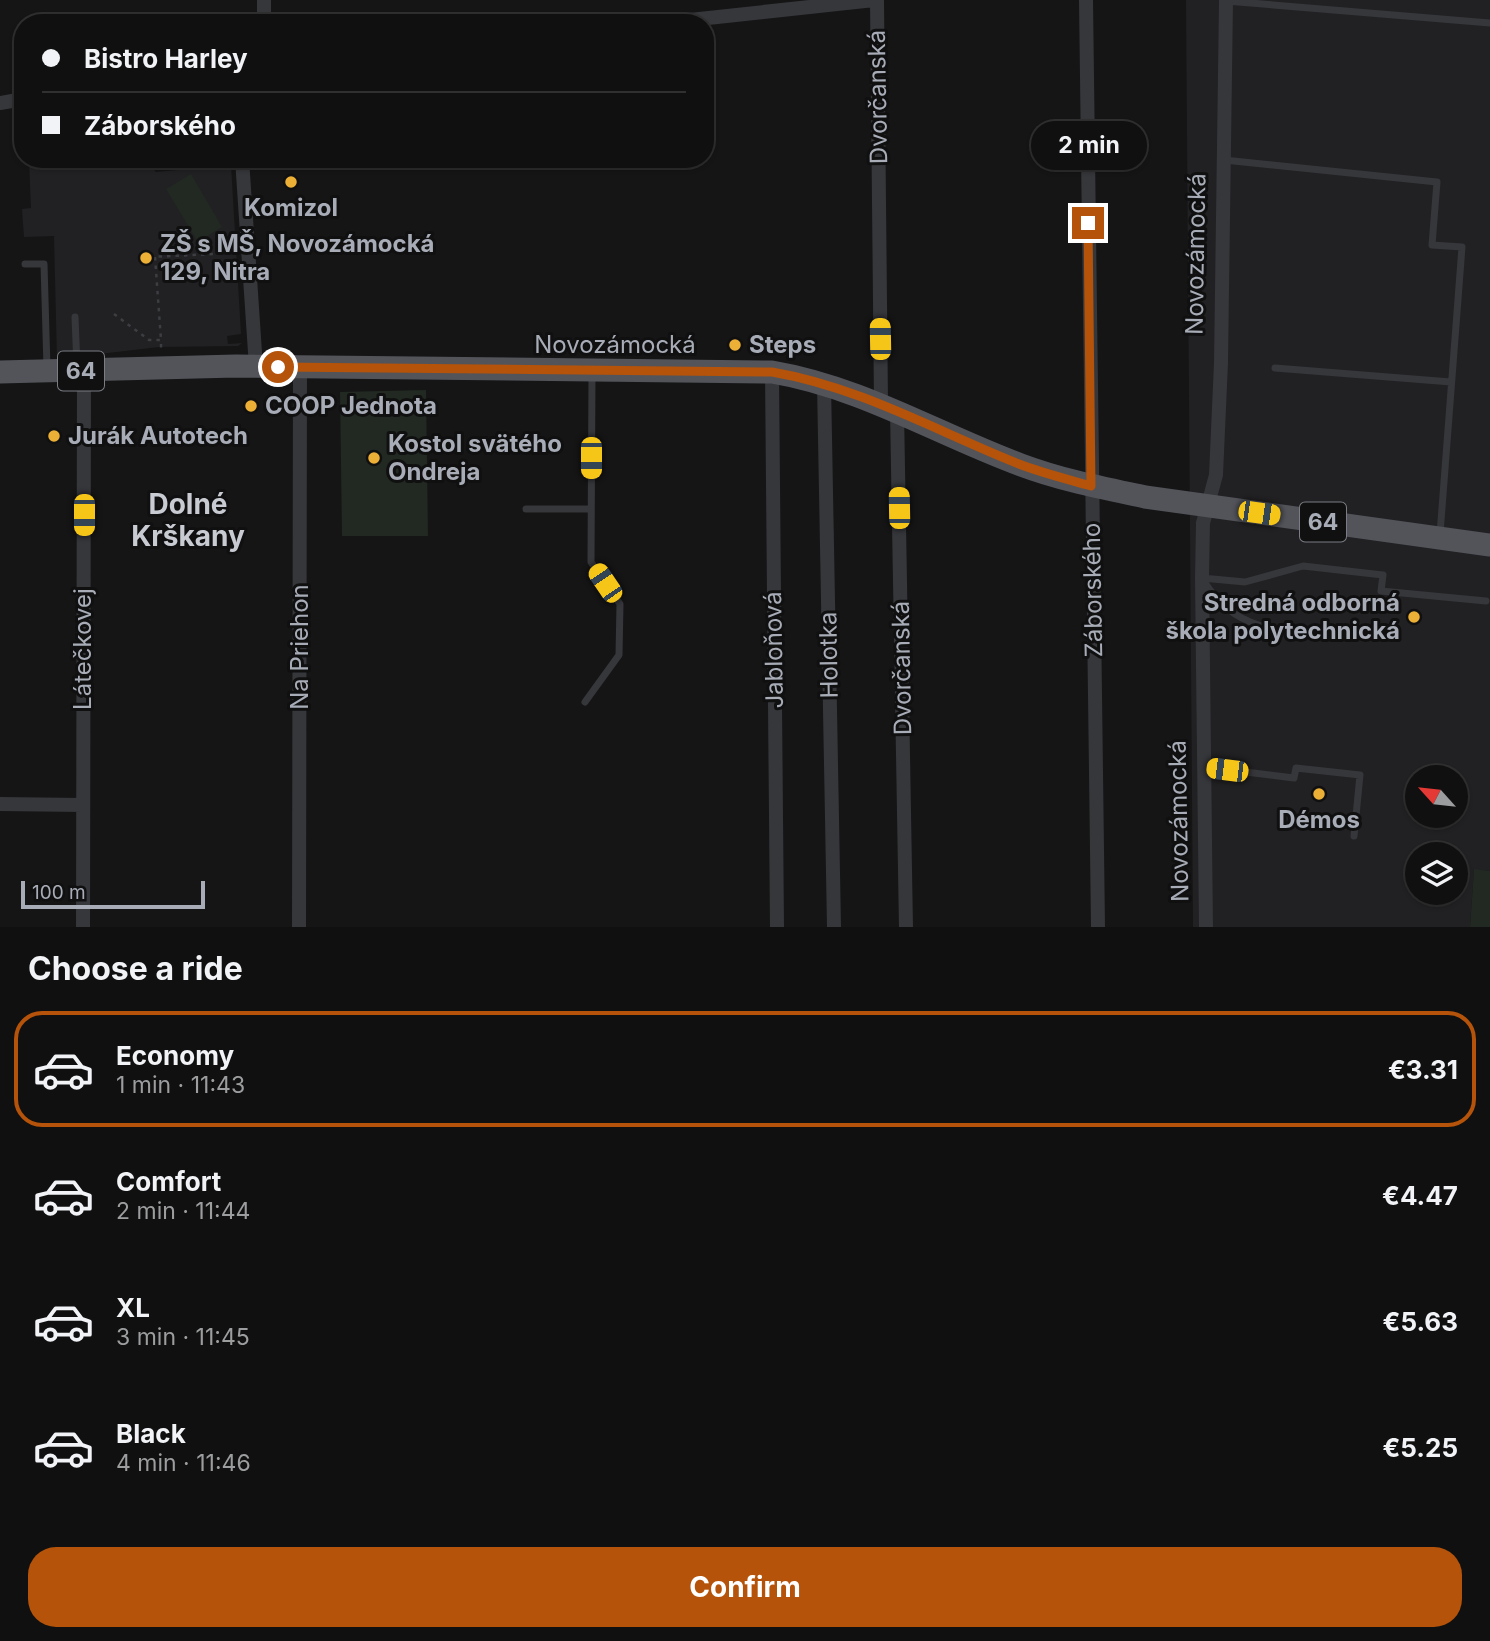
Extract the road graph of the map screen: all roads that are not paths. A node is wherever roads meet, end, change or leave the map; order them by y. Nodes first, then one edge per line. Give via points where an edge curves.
1 (875, 0) edge
2 (1086, 0) edge
3 (1226, 1) edge
4 (714, 17) edge
5 (1490, 23) edge
6 (1223, 160) junction
7 (243, 168) edge
8 (25, 264) dead end
9 (75, 317) dead end
10 (256, 367) junction
11 (300, 368) junction
12 (1275, 368) dead end
13 (592, 370) junction
14 (80, 371) junction
15 (0, 372) edge
16 (772, 372) junction
17 (47, 373) junction
18 (1451, 382) junction
19 (824, 383) junction
20 (889, 406) junction
21 (1091, 486) junction
22 (1208, 506) junction
23 (526, 509) dead end
24 (590, 509) junction
25 (1439, 538) junction
26 (1490, 545) edge
27 (1202, 578) junction
28 (1486, 601) dead end
29 (1280, 631) dead end
30 (584, 702) dead end
31 (1204, 767) junction
32 (0, 804) edge
33 (83, 805) junction
34 (1354, 836) dead end
35 (83, 927) edge
36 (299, 927) edge
37 (777, 927) edge
38 (834, 927) edge
39 (906, 927) edge
40 (1098, 927) edge
41 (1206, 927) edge

1 - 4 street
1 - 20 street, Dvorčanská
2 - 21 street, Záborského
3 - 5 lane
3 - 6 street, Novozámocká
6 - 18 lane via 1437,182 1432,245 1462,247
6 - 22 street, Novozámocká via 1221,375 1216,475
7 - 10 street
8 - 17 lane via 44,264
9 - 14 lane
10 - 11 main road, Novozámocká / 64
10 - 14 main road, Novozámocká / 64
11 - 13 main road, Novozámocká / 64
11 - 36 street, Na Priehon
12 - 18 lane
13 - 16 main road, Novozámocká / 64
13 - 24 lane
14 - 17 main road, Novozámocká / 64
14 - 33 street, Látečkovej
15 - 17 main road, Novozámocká / 64
16 - 19 main road, Novozámocká / 64
16 - 37 street, Jabloňová
18 - 25 lane
19 - 20 main road, Novozámocká / 64
19 - 38 street, Holotka
20 - 21 main road, Novozámocká / 64 via 1022,465
20 - 39 street, Dvorčanská
21 - 22 main road, Novozámocká / 64
21 - 40 street, Záborského
22 - 25 main road, Novozámocká / 64
22 - 27 street, Novozámocká via 1203,523
23 - 24 lane
24 - 30 lane via 591,562 620,604 619,655
25 - 26 main road, Novozámocká / 64
27 - 28 lane via 1245,582 1303,566 1383,575 1381,591
27 - 29 lane via 1215,600 1250,625
27 - 31 street, Novozámocká
31 - 34 lane via 1294,778 1296,768 1360,775
31 - 41 street, Novozámocká
32 - 33 street
33 - 35 street, Látečkovej

